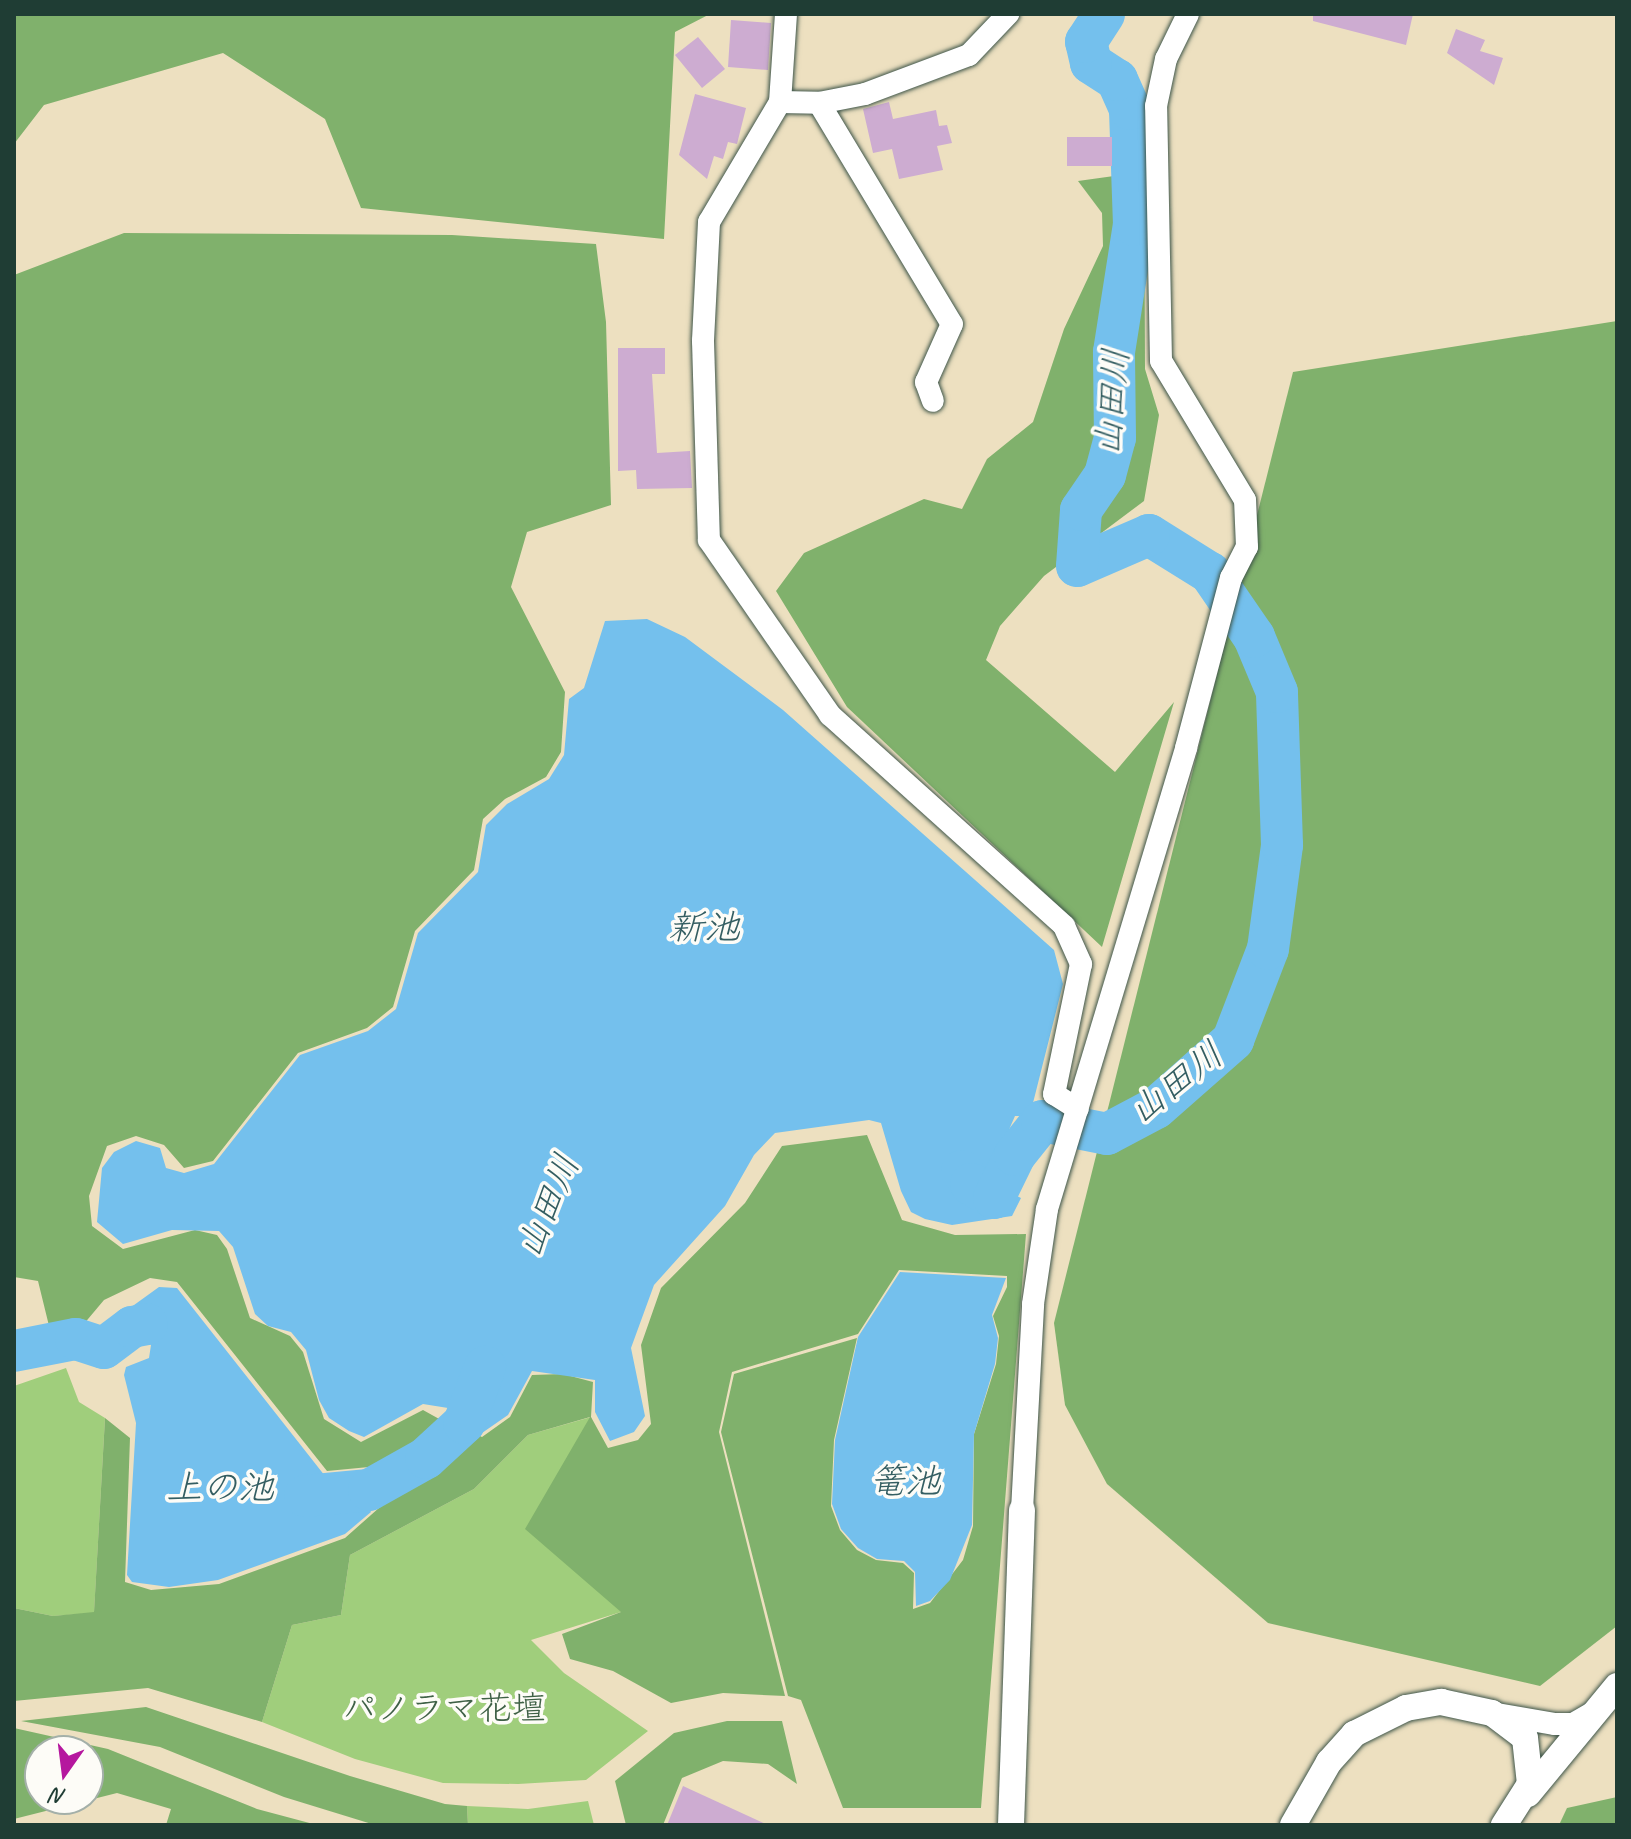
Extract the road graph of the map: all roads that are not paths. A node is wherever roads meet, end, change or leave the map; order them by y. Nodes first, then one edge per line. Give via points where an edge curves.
1 (786, 14) edge
2 (1008, 14) edge
3 (1188, 14) edge
4 (780, 102) junction
5 (819, 103) junction
6 (933, 401) dead end
7 (1078, 1109) junction
8 (1022, 1510) joint
9 (1617, 1686) edge
10 (1597, 1710) junction
11 (1492, 1713) junction
12 (1526, 1797) junction
13 (1011, 1825) edge
14 (1293, 1825) edge
15 (1504, 1825) edge

1 - 4 street
2 - 5 street via 969,55 865,94
3 - 7 street via 1166,59 1156,106 1161,361 1245,500 1247,547 1231,578
4 - 5 street
4 - 7 street via 709,222 703,341 709,540 830,715 1064,926 1081,964 1054,1094
5 - 6 street via 952,324 926,382
7 - 8 street via 1042,1234
8 - 13 street
9 - 10 street
10 - 11 street via 1584,1720 1564,1724
10 - 12 street
11 - 12 street via 1525,1738 1531,1769
11 - 14 street via 1459,1703 1424,1703 1369,1724 1329,1762
12 - 15 street

